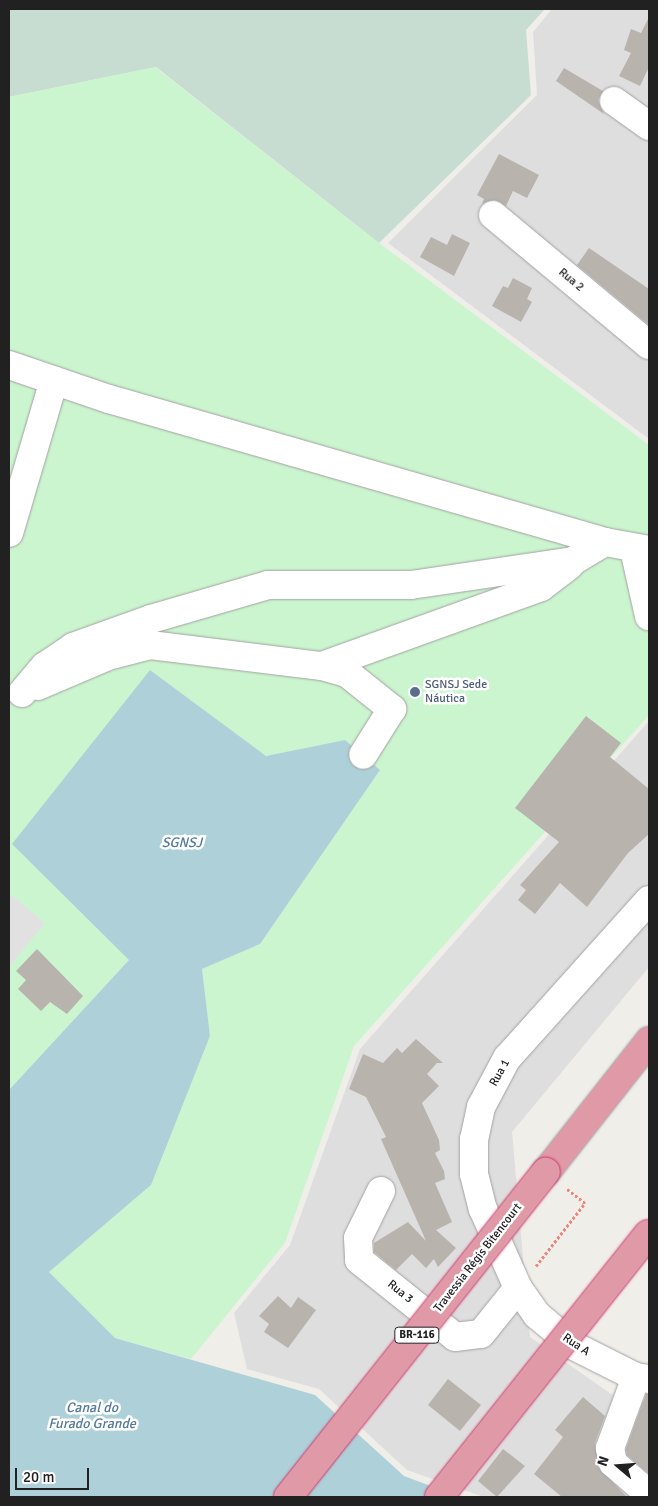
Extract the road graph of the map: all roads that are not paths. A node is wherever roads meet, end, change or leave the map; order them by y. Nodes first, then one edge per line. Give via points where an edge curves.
1 (614, 101) dead end
2 (649, 126) edge
3 (492, 215) dead end
4 (649, 346) edge
5 (9, 365) edge
6 (54, 380) junction
7 (9, 533) edge
8 (605, 542) junction
9 (641, 549) edge
10 (573, 561) junction
11 (649, 616) edge
12 (322, 666) junction
13 (16, 695) edge
14 (363, 755) dead end
15 (649, 900) edge
16 (649, 1041) edge
17 (381, 1191) dead end
18 (649, 1234) edge
19 (518, 1288) junction
20 (643, 1378) edge
21 (649, 1494) edge
22 (288, 1497) edge
23 (439, 1497) edge

1 - 2 street
3 - 4 street, Rua 2
5 - 6 street
6 - 7 street
6 - 8 street via 109,399
8 - 9 street
8 - 10 street
9 - 11 street
10 - 12 street via 564,572 541,587
10 - 13 street via 411,585 268,585 151,619 73,647 45,666
12 - 13 street via 150,645 108,656
12 - 14 street via 347,673 392,709
15 - 19 street, Rua 1 via 507,1058 481,1107 474,1139 474,1174 483,1209
16 - 22 highway, Travessia Régis Bitencourt / BR-116, bridge
17 - 19 street, Rua 3 via 358,1238 359,1260 455,1337 481,1334
18 - 23 highway, bridge
19 - 20 street, Rua A via 538,1315 574,1346
20 - 21 street via 610,1448 613,1463

